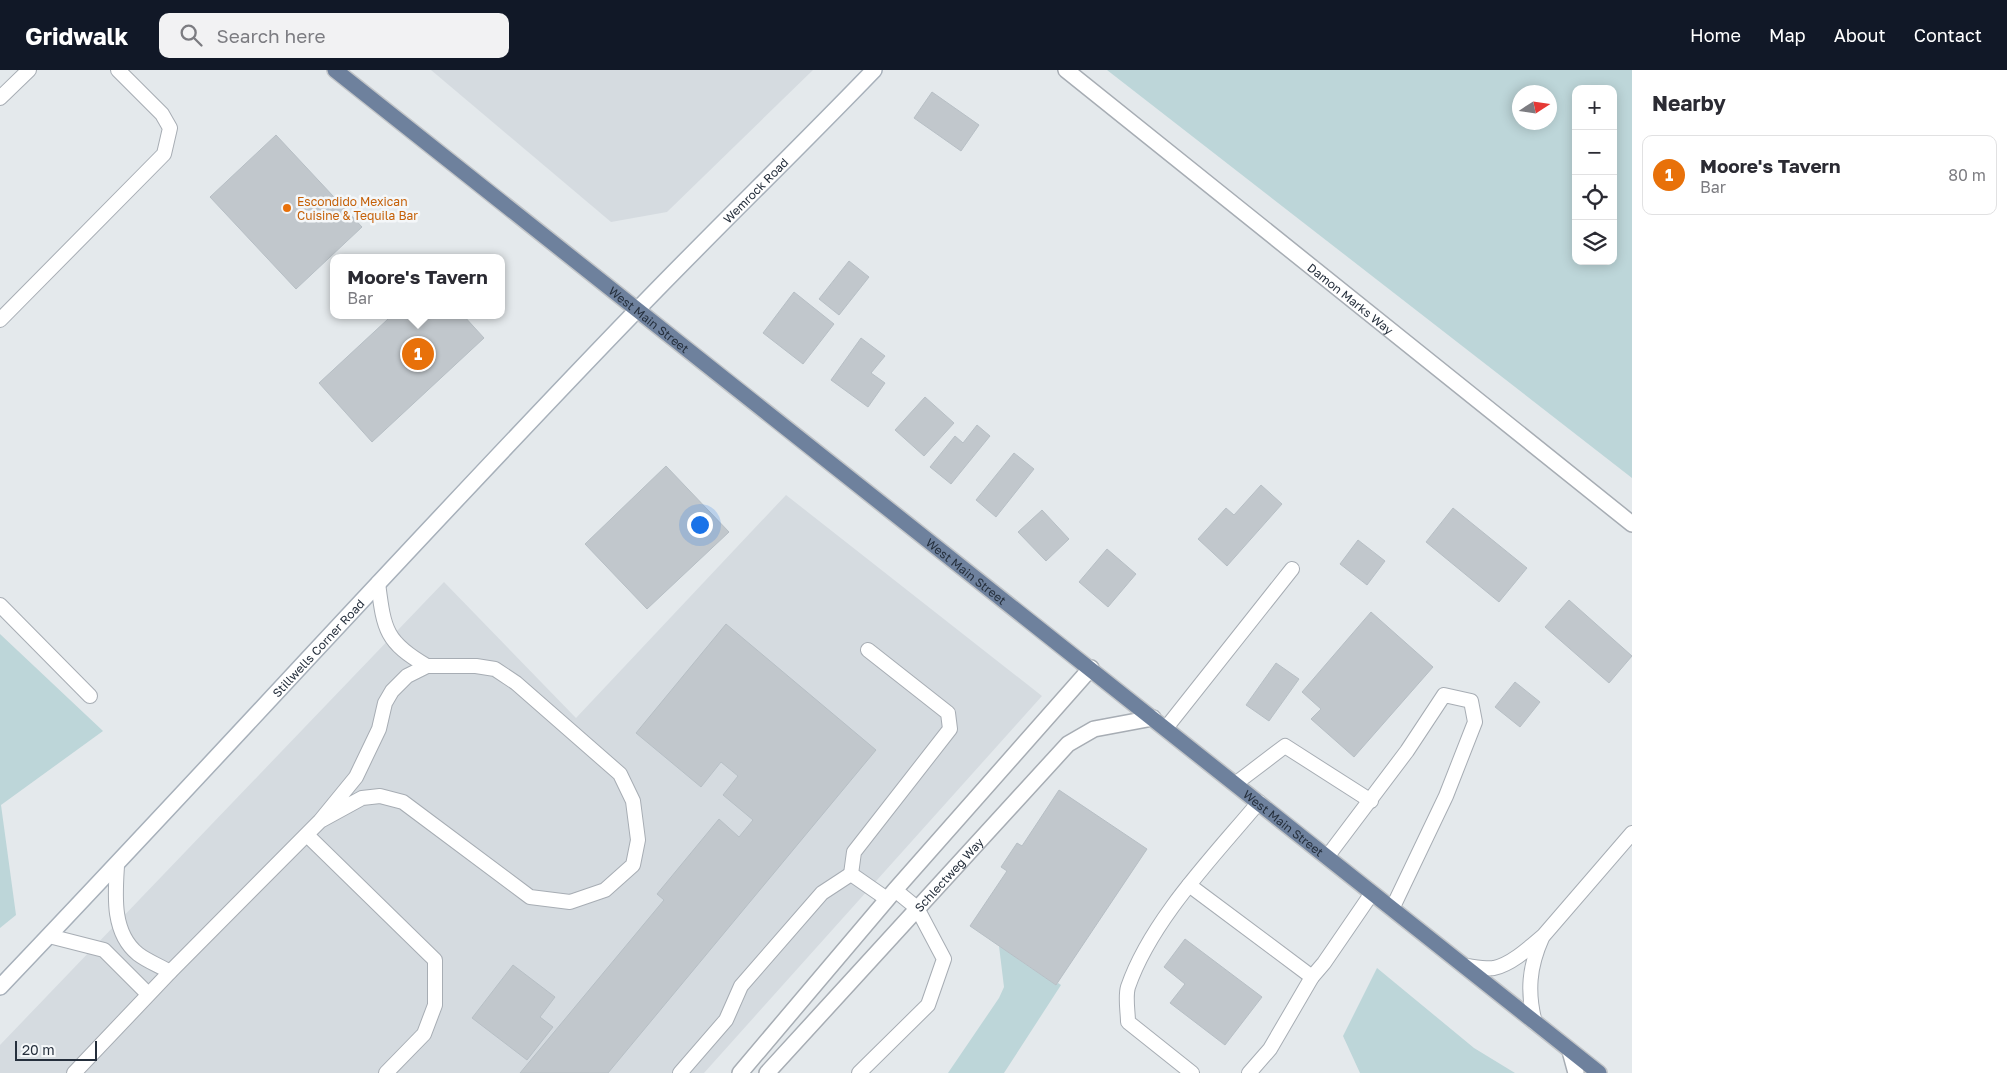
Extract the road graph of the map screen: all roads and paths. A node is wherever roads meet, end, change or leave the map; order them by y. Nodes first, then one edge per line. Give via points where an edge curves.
1 (28, 70) edge
2 (118, 70) edge
3 (335, 70) edge
4 (874, 70) edge
5 (1069, 71) edge
6 (0, 98) edge
7 (636, 310) junction
8 (0, 320) edge
9 (1632, 524) edge
10 (1292, 569) dead end
11 (378, 583) junction
12 (0, 605) edge
13 (868, 650) dead end
14 (427, 666) junction
15 (1091, 668) junction
16 (90, 696) dead end
17 (1153, 718) junction
18 (1166, 728) junction
19 (1235, 784) junction
20 (1371, 801) junction
21 (1259, 802) junction
22 (320, 822) junction
23 (1632, 833) edge
24 (307, 835) junction
25 (1327, 857) junction
26 (117, 866) junction
27 (851, 874) junction
28 (1189, 885) junction
29 (1372, 893) junction
30 (891, 894) junction
31 (917, 908) junction
32 (1392, 909) junction
33 (1544, 935) junction
34 (49, 936) junction
35 (1467, 966) junction
36 (170, 972) junction
37 (1312, 977) junction
38 (0, 987) edge
39 (148, 994) junction
40 (1535, 1022) junction
41 (1570, 1051) junction
42 (74, 1073) edge
43 (386, 1073) edge
44 (680, 1073) edge
45 (740, 1073) edge
46 (767, 1073) edge
47 (859, 1073) edge
48 (1192, 1073) edge
49 (1249, 1073) edge
50 (1576, 1073) edge
51 (1598, 1073) edge

1 - 6 lane
2 - 8 lane via 162,114 170,128 164,154
3 - 7 main road, West Main Street
4 - 7 street, Wemrock Road
5 - 9 street, Damon Marks Way
7 - 11 street, Stillwells Corner Road
7 - 15 main road, West Main Street
10 - 18 lane
11 - 14 lane via 384,625 404,653
11 - 26 street, Stillwells Corner Road
12 - 16 lane
13 - 27 lane via 948,713 950,729 854,852
14 - 22 lane via 407,676 392,690 385,703 379,729 356,777
14 - 22 lane via 495,669 516,683 620,774 633,801 638,840 633,865 604,890 570,902 530,897 403,802 380,796 362,798
15 - 17 main road, West Main Street
15 - 30 street
17 - 18 main road, West Main Street
17 - 31 street, Schlectweg Way via 1094,729 1068,744
18 - 19 main road, West Main Street
19 - 20 lane via 1285,746
19 - 21 main road, West Main Street
20 - 25 lane
20 - 32 lane via 1444,695 1471,701 1475,722 1446,796
21 - 25 main road, West Main Street
21 - 28 lane
22 - 24 lane
23 - 33 lane
24 - 36 lane
24 - 43 lane via 435,960 435,1005 424,1034
25 - 29 main road, West Main Street
26 - 34 street, Stillwells Corner Road
26 - 36 lane via 115,898 127,944
27 - 30 lane
27 - 44 lane via 822,893 741,986 726,1020
28 - 37 lane
28 - 48 lane via 1150,942 1128,989 1128,1022
29 - 32 main road, West Main Street
29 - 37 lane
30 - 31 lane
30 - 45 street
31 - 46 street, Schlectweg Way
31 - 47 lane via 944,959 928,1005
32 - 35 main road, West Main Street
33 - 35 lane via 1513,959 1494,968
33 - 40 lane via 1533,958 1530,976 1530,1001
34 - 38 street, Stillwells Corner Road
34 - 39 lane via 104,950
35 - 40 main road, West Main Street
36 - 39 lane
37 - 49 lane via 1270,1049
39 - 42 lane
40 - 41 main road, West Main Street
41 - 50 street
41 - 51 main road, West Main Street

